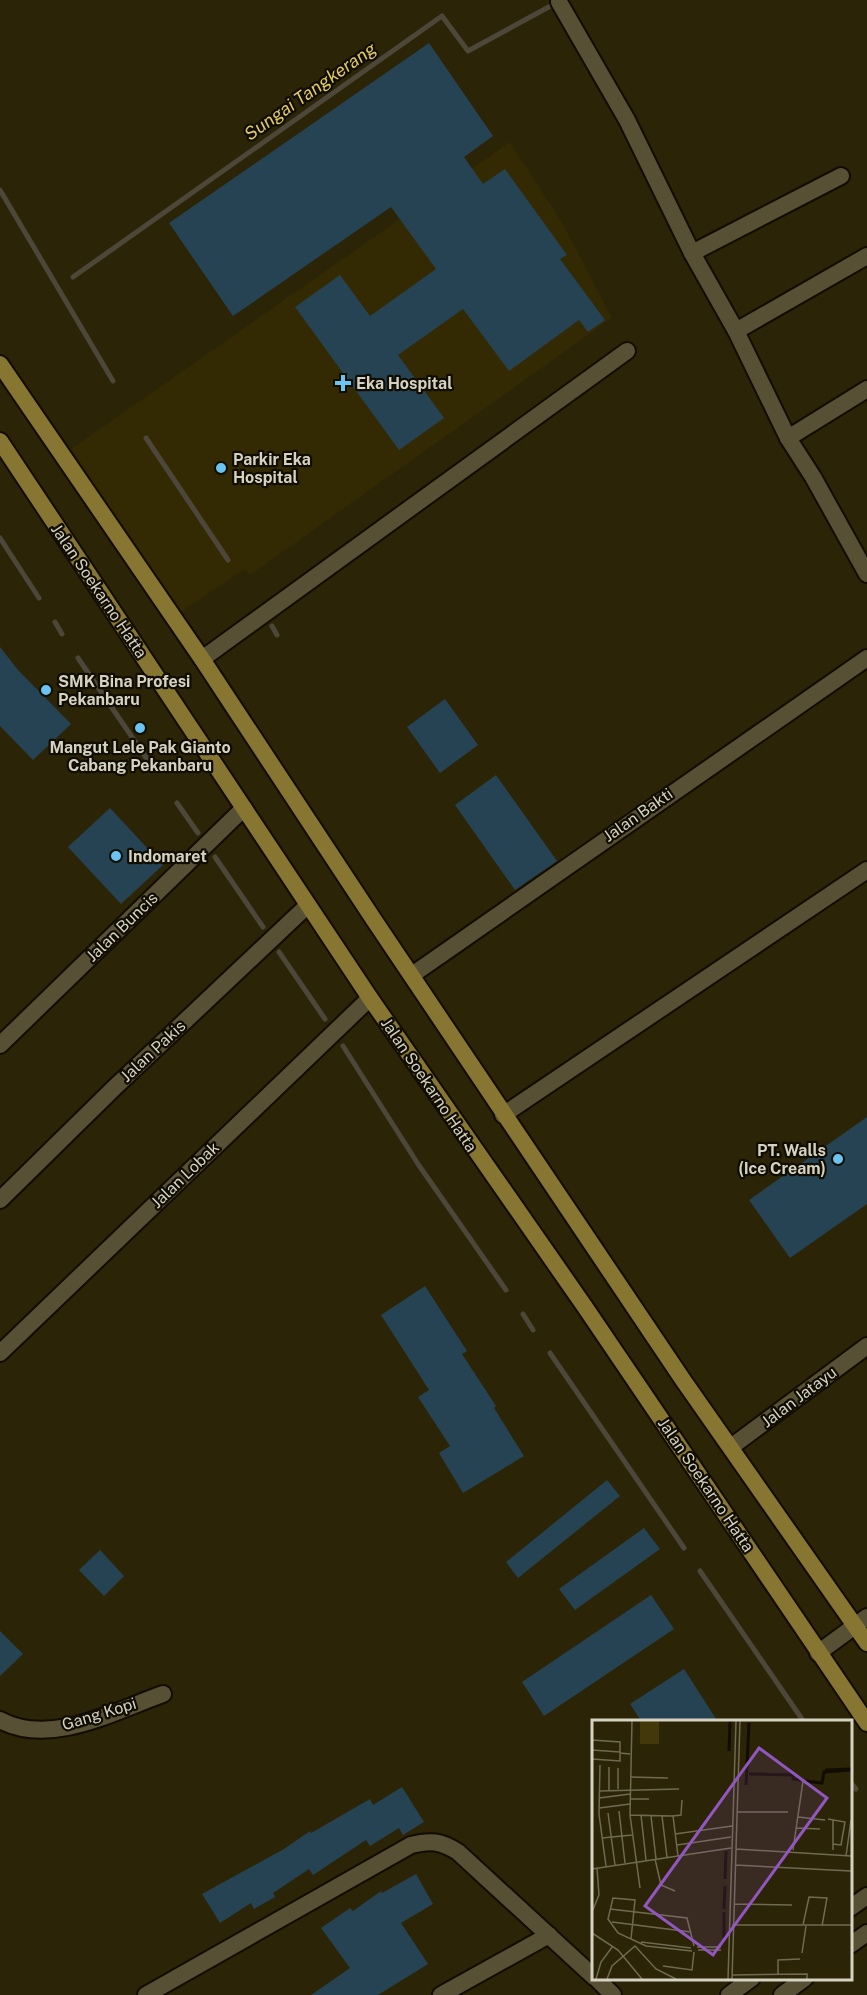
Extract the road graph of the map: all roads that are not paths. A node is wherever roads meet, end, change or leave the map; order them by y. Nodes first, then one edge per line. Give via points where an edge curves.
1 (559, 2) dead end
2 (841, 176) dead end
3 (692, 253) junction
4 (867, 256) edge
5 (736, 331) junction
6 (627, 351) dead end
7 (0, 364) edge
8 (867, 389) edge
9 (788, 438) junction
10 (0, 441) edge
11 (867, 574) edge
12 (867, 658) edge
13 (202, 659) junction
14 (244, 808) junction
15 (867, 870) edge
16 (308, 905) junction
17 (412, 975) junction
18 (370, 998) junction
19 (0, 1045) edge
20 (503, 1115) junction
21 (0, 1200) edge
22 (867, 1346) edge
23 (0, 1353) edge
24 (731, 1447) junction
25 (861, 1621) edge
26 (867, 1642) edge
27 (818, 1653) junction
28 (163, 1694) dead end
29 (0, 1720) edge
30 (867, 1723) edge
31 (867, 1896) edge
32 (852, 1907) edge
33 (867, 1933) edge
34 (549, 1935) junction
35 (852, 1944) edge
36 (592, 1975) edge
37 (597, 1980) edge
38 (749, 1980) edge
39 (802, 1980) edge
40 (146, 1995) edge
41 (441, 1995) edge
42 (613, 1995) edge
43 (729, 1995) edge
44 (782, 1995) edge

1 - 3 street via 606,80
2 - 3 street
3 - 5 street
4 - 5 street
5 - 9 street
6 - 13 street
7 - 13 main road
8 - 9 street
9 - 11 street
10 - 14 main road, Jalan Soekarno Hatta
12 - 17 street, Jalan Bakti
13 - 17 main road
14 - 16 main road, Jalan Soekarno Hatta
14 - 19 street, Jalan Buncis
15 - 20 street
16 - 18 main road, Jalan Soekarno Hatta
16 - 21 street, Jalan Pakis
17 - 20 main road
18 - 23 street, Jalan Lobak
18 - 27 main road, Jalan Soekarno Hatta via 578,1296
20 - 24 main road
22 - 24 street, Jalan Jatayu
24 - 25 main road
25 - 26 main road
25 - 27 street
27 - 30 main road, Jalan Soekarno Hatta
28 - 29 street, Gang Kopi via 66,1726 29,1730
31 - 32 street
33 - 35 street
34 - 36 street
34 - 40 street via 458,1852 444,1843 429,1841 411,1845
34 - 41 street
37 - 42 street
38 - 43 street
39 - 44 street

